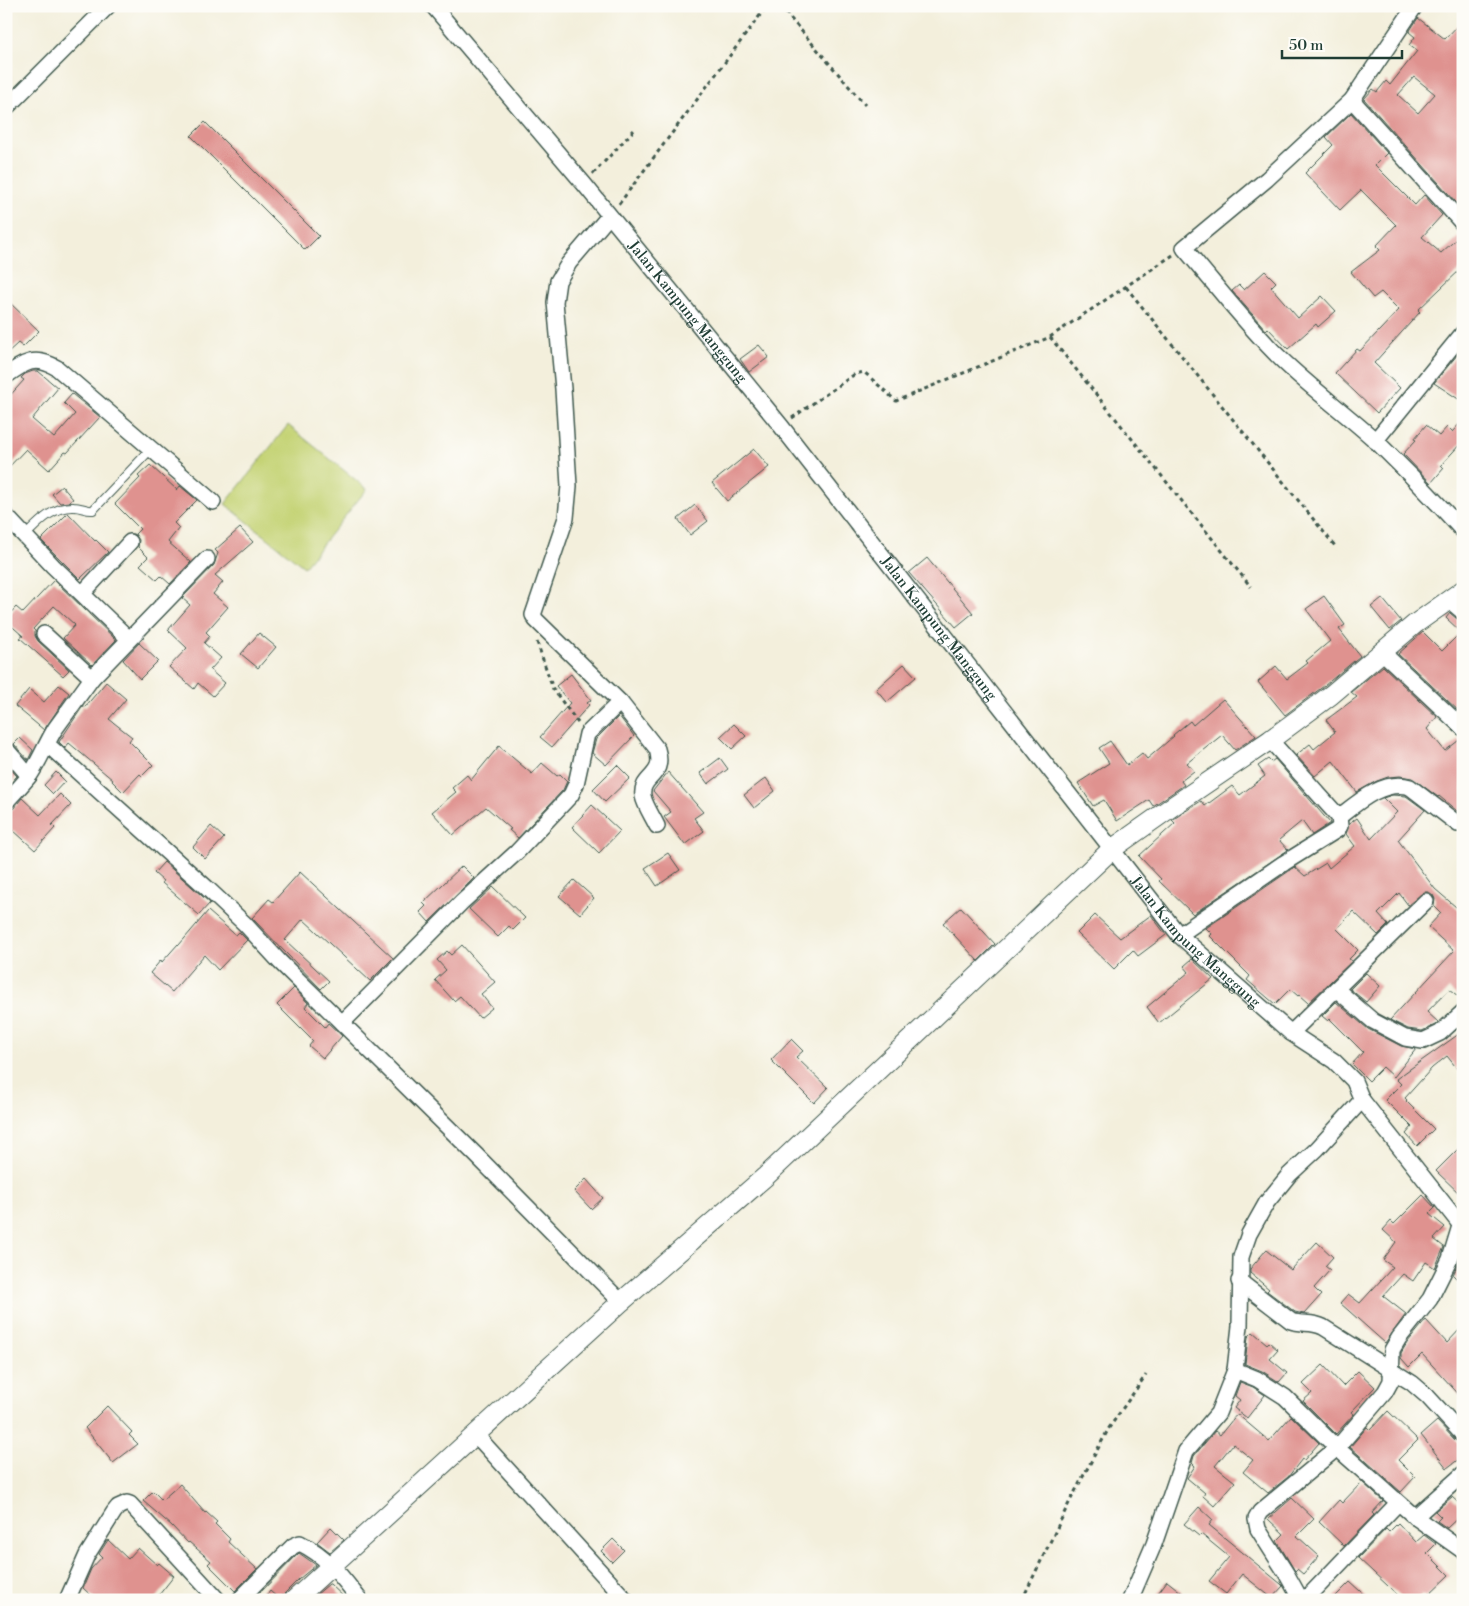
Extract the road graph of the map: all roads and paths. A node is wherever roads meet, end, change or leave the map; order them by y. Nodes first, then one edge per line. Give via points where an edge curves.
1 (108, 6) edge
2 (433, 6) edge
3 (767, 6) edge
4 (780, 6) edge
5 (1415, 6) edge
6 (1352, 100) junction
7 (865, 105) dead end
8 (6, 108) edge
9 (636, 129) dead end
10 (584, 184) junction
11 (609, 216) junction
12 (1463, 224) edge
13 (1184, 248) junction
14 (1126, 287) junction
15 (1463, 333) edge
16 (1050, 337) junction
17 (6, 376) edge
18 (781, 426) junction
19 (1375, 441) junction
20 (152, 449) junction
21 (213, 502) dead end
22 (6, 516) edge
23 (1463, 531) edge
24 (25, 536) junction
25 (130, 542) dead end
26 (1335, 546) dead end
27 (207, 559) dead end
28 (1251, 586) dead end
29 (83, 593) junction
30 (1458, 601) edge
31 (533, 615) junction
32 (44, 634) dead end
33 (129, 639) junction
34 (1382, 652) junction
35 (92, 678) junction
36 (620, 702) junction
37 (1463, 728) edge
38 (586, 734) junction
39 (1270, 740) junction
40 (48, 745) junction
41 (6, 749) edge
42 (29, 776) junction
43 (6, 802) edge
44 (1339, 817) junction
45 (1458, 824) dead end
46 (657, 826) dead end
47 (1112, 849) junction
48 (1426, 901) dead end
49 (1179, 935) junction
50 (1336, 988) junction
51 (1463, 1012) edge
52 (342, 1023) junction
53 (1292, 1033) junction
54 (1362, 1100) junction
55 (1462, 1226) edge
56 (1240, 1282) junction
57 (621, 1302) junction
58 (1391, 1369) junction
59 (1235, 1370) junction
60 (1146, 1375) dead end
61 (476, 1434) junction
62 (1463, 1435) edge
63 (1337, 1448) junction
64 (1463, 1474) edge
65 (1398, 1503) junction
66 (1415, 1517) junction
67 (1463, 1551) edge
68 (333, 1565) junction
69 (1298, 1598) edge
70 (67, 1600) edge
71 (218, 1600) edge
72 (239, 1600) edge
73 (294, 1600) edge
74 (360, 1600) edge
75 (626, 1600) edge
76 (1022, 1600) edge
77 (1130, 1600) edge

1 - 8 street
2 - 10 street, Jalan Kampung Manggung
3 - 11 path
4 - 7 path
5 - 6 street
6 - 12 street
6 - 13 street via 1268,179
9 - 10 path
10 - 11 street, Jalan Kampung Manggung
11 - 18 street, Jalan Kampung Manggung
11 - 31 street via 558,281 555,302 569,486 566,518
13 - 14 path
13 - 19 street via 1261,339 1303,380
14 - 16 path
14 - 26 path
15 - 19 street
16 - 18 path via 896,401 864,372 855,374
16 - 28 path
17 - 20 street via 35,360 50,364
18 - 47 street, Jalan Kampung Manggung
19 - 23 street
20 - 21 street
20 - 24 lane via 93,510 75,507 55,511 46,515
22 - 24 street
24 - 29 street
25 - 29 street
27 - 33 street
29 - 33 street
30 - 34 street via 1415,624
31 - 36 street
31 - 38 path via 538,648 554,689
32 - 35 street
33 - 35 street
34 - 37 street
34 - 39 street
35 - 40 street via 55,729
36 - 38 street
36 - 46 street via 657,749 660,758 660,766 646,783 643,797
38 - 52 street via 571,795
39 - 44 street
39 - 47 street
40 - 42 street
40 - 52 street via 208,889
41 - 42 street
42 - 43 street
44 - 45 street via 1374,792 1405,786
44 - 49 street via 1341,823 1337,830
47 - 49 street, Jalan Kampung Manggung
47 - 57 street via 766,1176
48 - 50 street
49 - 53 street, Jalan Kampung Manggung
50 - 51 street via 1373,1021 1405,1038 1423,1042 1440,1033
50 - 53 street
52 - 57 street
53 - 54 street, Jalan Kampung Manggung via 1334,1061 1354,1081
54 - 55 street, Jalan Kampung Manggung
54 - 56 street via 1267,1202 1248,1234 1241,1257
55 - 58 street via 1430,1298 1392,1350
56 - 58 street via 1291,1321 1313,1322
56 - 59 street
57 - 61 street
58 - 62 street via 1427,1396
58 - 63 street via 1391,1381 1385,1392
59 - 63 street via 1257,1379 1285,1397
59 - 77 street via 1218,1413 1186,1451 1154,1544
60 - 76 path via 1109,1428
61 - 68 street
61 - 75 street
63 - 65 street
63 - 69 street via 1260,1512 1256,1519 1258,1529
64 - 66 street
65 - 66 street
65 - 69 street
66 - 67 street
68 - 72 street via 300,1543 293,1546
68 - 73 street
68 - 74 street
70 - 71 street via 87,1555 114,1512 127,1503

